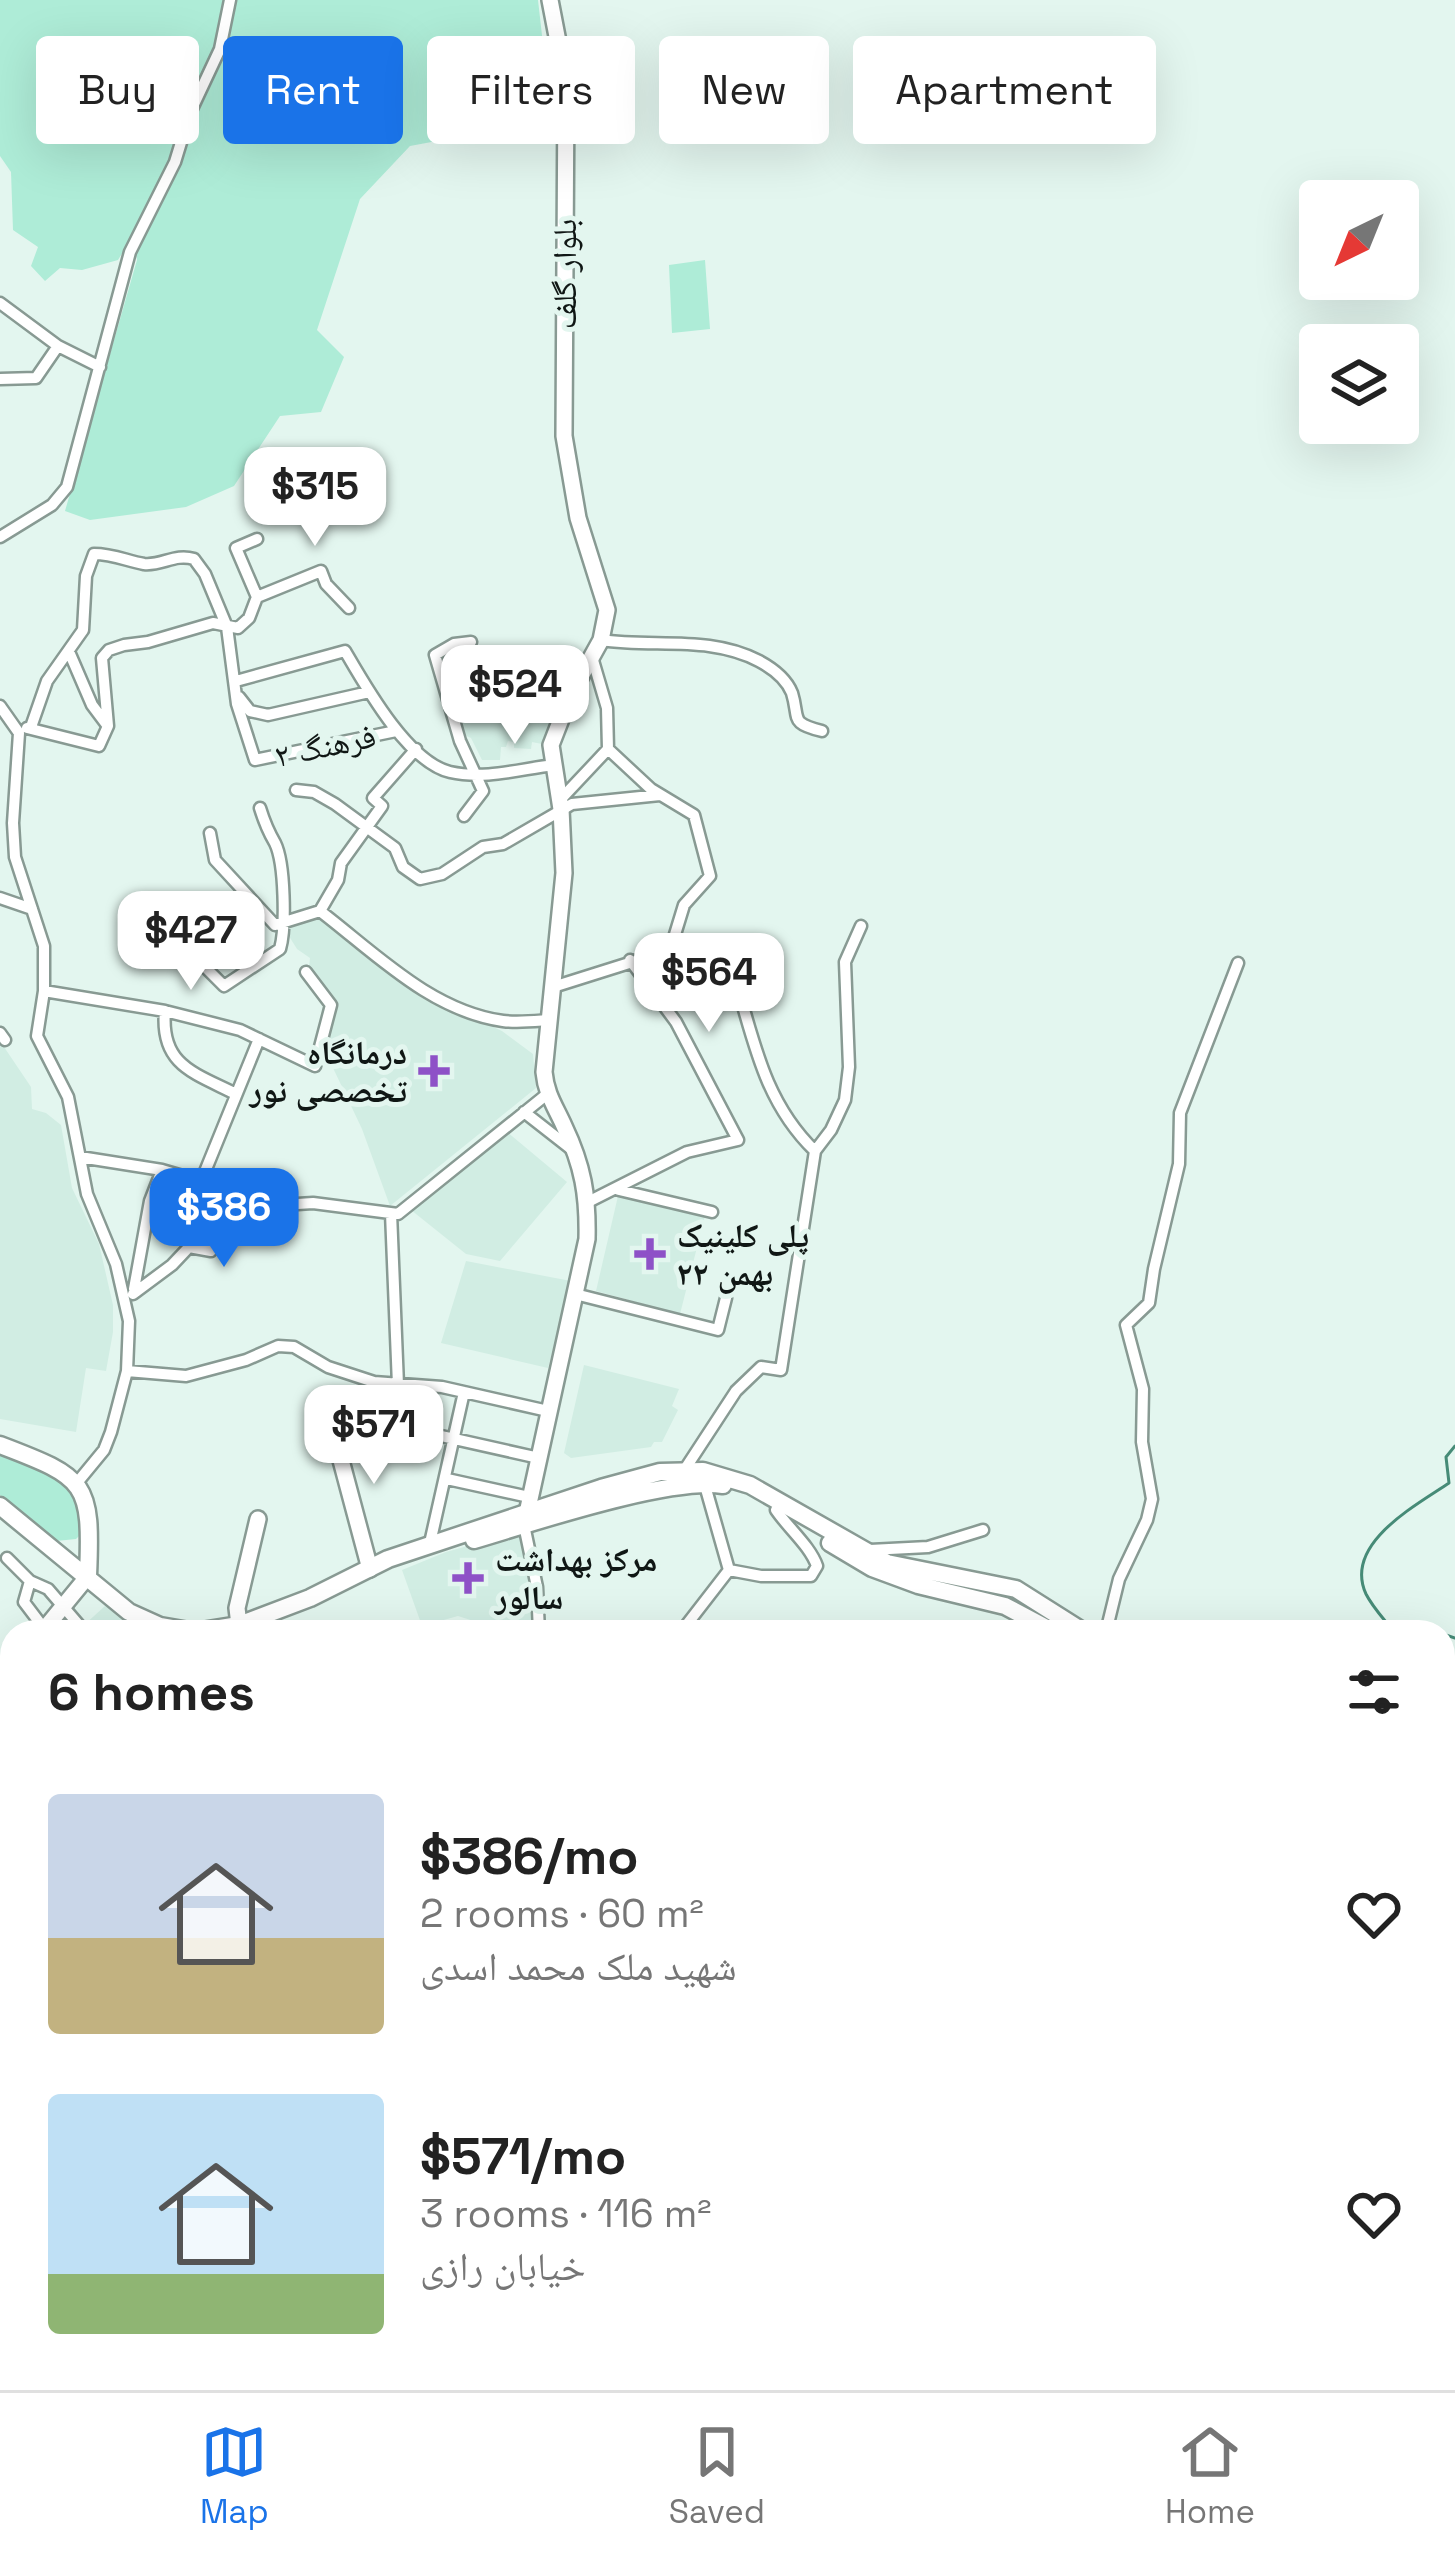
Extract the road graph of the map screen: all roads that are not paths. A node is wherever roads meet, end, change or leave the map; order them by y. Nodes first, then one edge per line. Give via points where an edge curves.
1 (230, 0) edge
2 (550, 0) edge
3 (0, 303) edge
4 (58, 346) junction
5 (100, 367) junction
6 (0, 379) edge
7 (0, 537) edge
8 (256, 539) dead end
9 (257, 597) junction
10 (349, 608) dead end
11 (226, 627) junction
12 (602, 640) junction
13 (471, 642) dead end
14 (70, 654) junction
15 (592, 657) junction
16 (236, 687) junction
17 (369, 692) junction
18 (0, 706) edge
19 (108, 726) junction
20 (25, 730) junction
21 (395, 730) junction
22 (823, 731) dead end
23 (416, 749) junction
24 (608, 749) junction
25 (554, 765) junction
26 (478, 774) junction
27 (296, 790) dead end
28 (660, 795) junction
29 (560, 805) junction
30 (260, 808) dead end
31 (464, 816) dead end
32 (365, 827) junction
33 (210, 833) dead end
34 (0, 898) edge
35 (32, 909) junction
36 (320, 911) junction
37 (286, 922) junction
38 (861, 926) dead end
39 (192, 954) dead end
40 (630, 960) junction
41 (1238, 963) dead end
42 (733, 971) dead end
43 (306, 972) dead end
44 (553, 987) junction
45 (44, 991) junction
46 (165, 1011) junction
47 (550, 1020) junction
48 (259, 1039) junction
49 (236, 1094) junction
50 (547, 1095) junction
51 (524, 1112) junction
52 (814, 1150) junction
53 (577, 1155) junction
54 (80, 1156) junction
55 (162, 1170) junction
56 (202, 1179) junction
57 (224, 1187) junction
58 (619, 1190) junction
59 (588, 1202) junction
60 (712, 1212) dead end
61 (391, 1213) junction
62 (133, 1294) junction
63 (575, 1294) junction
64 (726, 1298) dead end
65 (129, 1321) junction
66 (127, 1371) junction
67 (398, 1384) junction
68 (464, 1392) junction
69 (548, 1411) junction
70 (456, 1437) junction
71 (328, 1442) dead end
72 (0, 1445) edge
73 (539, 1458) junction
74 (685, 1469) junction
75 (447, 1479) junction
76 (662, 1480) junction
77 (704, 1482) junction
78 (76, 1484) junction
79 (772, 1504) junction
80 (0, 1506) edge
81 (526, 1511) junction
82 (258, 1520) dead end
83 (983, 1530) dead end
84 (90, 1540) junction
85 (430, 1544) junction
86 (54, 1550) junction
87 (867, 1551) junction
88 (2, 1556) edge
89 (370, 1569) junction
90 (730, 1570) junction
91 (88, 1576) junction
92 (30, 1582) junction
93 (64, 1606) junction
94 (35, 1620) edge
95 (53, 1620) edge
96 (75, 1620) edge
97 (147, 1620) edge
98 (231, 1620) edge
99 (247, 1620) edge
100 (538, 1620) edge
101 (690, 1620) edge
102 (1031, 1620) edge
103 (1065, 1620) edge
104 (1109, 1620) edge

1 - 5 street via 220,49 175,162 130,251
2 - 12 street, بلوار گلف via 566,83 564,436 578,518 607,610
3 - 4 street
4 - 5 street
4 - 6 street via 36,378
5 - 7 street via 67,487
8 - 9 street via 236,548
9 - 10 street via 322,571
9 - 11 street via 249,618
11 - 14 street via 194,559 181,554 149,565 94,554 83,630
11 - 16 street
11 - 19 street via 213,622 109,650 102,658
12 - 15 street
12 - 22 street via 687,642 755,659 778,673 804,727
13 - 26 street via 435,655
14 - 19 street
14 - 20 street via 47,681
15 - 24 street via 608,708
15 - 25 street via 551,745
16 - 17 street via 250,711 268,715
16 - 17 street via 345,651
16 - 21 street, فرهنگ ۲ via 255,760
17 - 21 street
18 - 20 street
19 - 20 street via 99,746
20 - 35 street via 13,823
21 - 23 street
23 - 26 street via 446,771
23 - 32 street via 373,798 382,806
24 - 28 street
24 - 29 street
25 - 26 street
25 - 29 street
26 - 31 street via 483,791
27 - 32 street via 314,792
28 - 29 street
28 - 40 street via 694,815 710,876 684,905 673,941 661,953
29 - 32 street via 503,844 420,879
29 - 44 street via 564,873
30 - 37 street via 275,843
32 - 36 street
33 - 37 street via 214,860 275,925
34 - 35 street
35 - 45 street via 44,946
36 - 37 street
36 - 47 street via 400,975 464,1011
37 - 39 street via 280,949 224,986
38 - 52 street via 845,962 845,1100
40 - 44 street
40 - 58 street via 676,1022 738,1140 708,1144
41 - 104 street via 1180,1113 1179,1164 1150,1304 1126,1325 1143,1389 1152,1499
42 - 52 street via 769,1089
43 - 48 street via 331,1006 315,1066
44 - 47 street
45 - 46 street
45 - 54 street via 38,1036 68,1097
46 - 48 street
46 - 49 street via 174,1058
47 - 50 street
48 - 49 street
49 - 56 street
50 - 51 street
50 - 53 street
51 - 53 street
51 - 61 street
52 - 74 street via 781,1370 761,1367 736,1391
53 - 59 street
54 - 55 street
54 - 65 street
55 - 56 street
55 - 62 street
56 - 57 street
57 - 61 street via 282,1204
57 - 62 street via 211,1251 189,1246
58 - 59 street
58 - 60 street
59 - 63 street
61 - 67 street
62 - 65 street
63 - 64 street via 718,1330
63 - 69 street
65 - 66 street
66 - 67 street via 187,1376 278,1346
66 - 78 street via 104,1450
67 - 68 street
67 - 70 street via 392,1425
68 - 69 street
68 - 70 street
69 - 73 street
70 - 73 street
70 - 75 street
71 - 89 street via 338,1449
72 - 78 main road via 59,1468
73 - 81 street
74 - 76 main road
74 - 79 main road via 730,1477
75 - 81 street
75 - 85 street
76 - 77 main road
76 - 81 main road
77 - 79 main road
77 - 90 street
78 - 84 main road via 91,1514
79 - 87 main road
79 - 90 street via 813,1552 811,1576
79 - 102 main road via 872,1568
80 - 86 main road
81 - 85 main road
81 - 89 main road
81 - 100 street
82 - 98 street
83 - 87 street
84 - 86 main road
84 - 91 main road
85 - 89 main road
86 - 91 main road
87 - 103 main road via 915,1571 1016,1589
88 - 92 street
89 - 99 main road
90 - 101 street
91 - 93 street
91 - 97 main road
92 - 93 street
92 - 94 street via 24,1602
93 - 95 street
93 - 96 street

